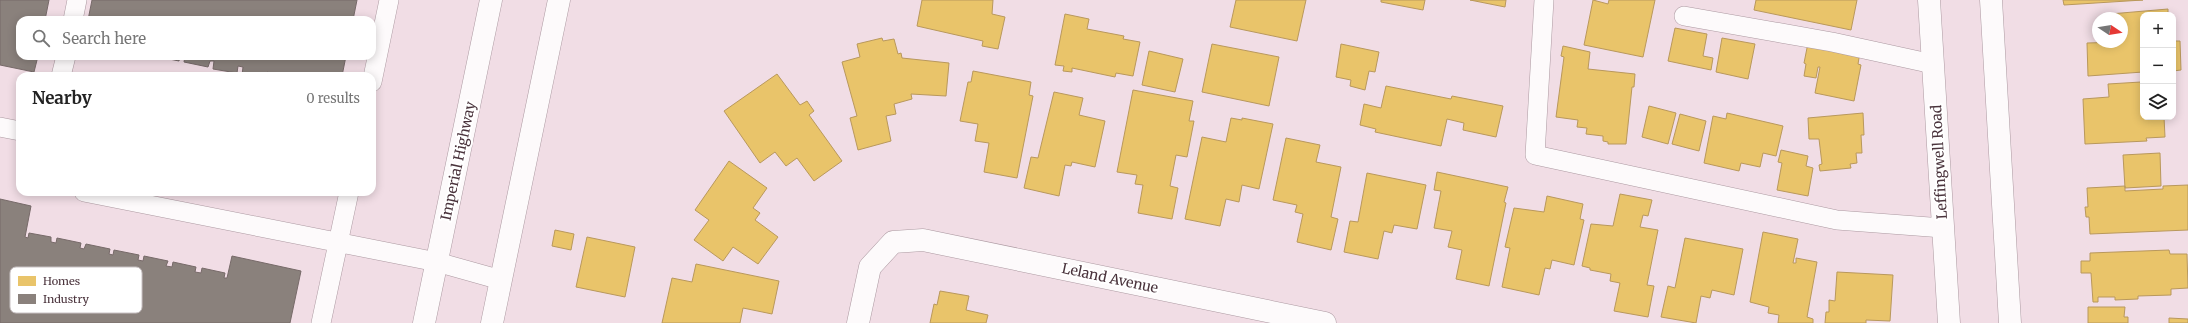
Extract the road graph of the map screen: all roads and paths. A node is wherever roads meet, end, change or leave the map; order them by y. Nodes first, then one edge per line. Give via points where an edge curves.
1 (77, 0) edge
2 (389, 0) edge
3 (491, 0) edge
4 (559, 0) edge
5 (1544, 0) edge
6 (1930, 0) edge
7 (1990, 0) edge
8 (74, 16) edge
9 (1684, 16) dead end
10 (65, 60) edge
11 (1933, 64) junction
12 (62, 72) edge
13 (374, 72) edge
14 (0, 127) edge
15 (16, 130) edge
16 (104, 196) edge
17 (348, 196) edge
18 (1943, 228) junction
19 (338, 242) junction
20 (437, 262) junction
21 (501, 280) junction
22 (1246, 315) edge
23 (321, 323) edge
24 (424, 323) edge
25 (492, 323) edge
26 (858, 323) edge
27 (1325, 323) edge
28 (1949, 323) edge
29 (2010, 323) edge

1 - 8 lane
2 - 13 lane
3 - 20 main road, Imperial Highway
4 - 21 main road
5 - 18 lane via 1535,154 1837,220
6 - 11 main road, Leffingwell Road
7 - 29 main road
9 - 11 lane via 1832,42
10 - 12 lane
11 - 18 main road, Leffingwell Road
14 - 15 lane
16 - 19 lane
17 - 19 lane
18 - 28 main road, Leffingwell Road
19 - 20 lane
19 - 23 lane
20 - 21 lane
20 - 24 main road, Imperial Highway
21 - 25 main road
22 - 26 main road, Leland Avenue via 923,240 894,242 870,267
22 - 27 main road, Leland Avenue

